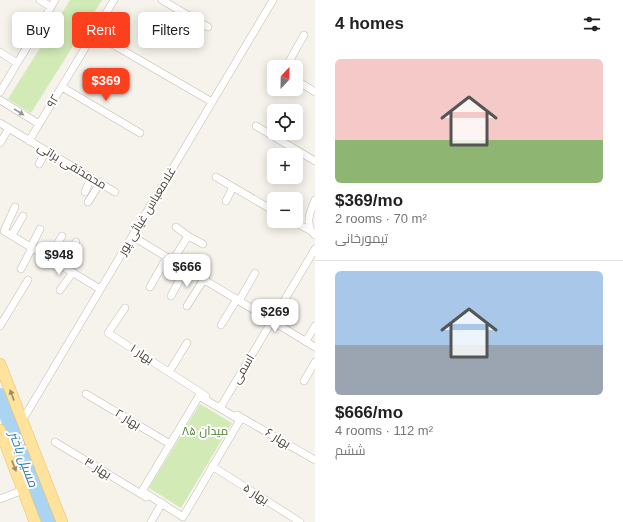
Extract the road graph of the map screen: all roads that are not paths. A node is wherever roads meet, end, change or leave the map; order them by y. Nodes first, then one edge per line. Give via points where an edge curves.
1 (40, 0) edge
2 (55, 0) edge
3 (114, 0) edge
4 (162, 0) edge
5 (272, 0) edge
6 (51, 7) junction
7 (107, 12) edge
8 (208, 27) dead end
9 (304, 36) dead end
10 (86, 48) edge
11 (118, 48) edge
12 (0, 52) edge
13 (290, 60) edge
14 (17, 63) junction
15 (303, 84) edge
16 (62, 87) junction
17 (0, 92) edge
18 (315, 92) edge
19 (0, 100) edge
20 (212, 102) junction
21 (0, 123) edge
22 (39, 124) junction
23 (256, 126) dead end
24 (9, 128) junction
25 (140, 134) dead end
26 (29, 140) junction
27 (0, 143) edge
28 (46, 150) junction
29 (315, 161) edge
30 (39, 164) dead end
31 (91, 178) junction
32 (216, 178) dead end
33 (100, 183) junction
34 (233, 187) junction
35 (85, 192) dead end
36 (115, 192) dead end
37 (315, 200) edge
38 (226, 201) dead end
39 (88, 202) dead end
40 (267, 206) edge
41 (15, 207) dead end
42 (23, 216) dead end
43 (176, 227) dead end
44 (303, 227) edge
45 (40, 229) dead end
46 (313, 233) edge
47 (12, 235) junction
48 (62, 236) dead end
49 (132, 236) junction
50 (188, 236) junction
51 (76, 242) dead end
52 (203, 244) dead end
53 (32, 247) junction
54 (315, 249) edge
55 (49, 258) junction
56 (170, 259) junction
57 (62, 266) junction
58 (21, 268) dead end
59 (186, 268) junction
60 (73, 272) junction
61 (255, 273) dead end
62 (204, 279) junction
63 (28, 280) dead end
64 (150, 287) dead end
65 (100, 289) junction
66 (60, 290) dead end
67 (171, 296) dead end
68 (238, 300) junction
69 (187, 306) dead end
70 (125, 308) dead end
71 (272, 320) junction
72 (221, 325) dead end
73 (0, 326) edge
74 (315, 326) edge
75 (306, 341) junction
76 (187, 343) dead end
77 (315, 347) edge
78 (315, 362) edge
79 (0, 364) edge
80 (170, 372) junction
81 (304, 381) dead end
82 (86, 394) dead end
83 (221, 406) junction
84 (21, 421) junction
85 (0, 431) edge
86 (55, 442) dead end
87 (170, 444) junction
88 (315, 460) edge
89 (212, 466) junction
90 (23, 490) junction
91 (0, 499) edge
92 (161, 505) junction
93 (184, 521) edge
94 (35, 522) edge
95 (62, 522) edge
96 (151, 522) edge
97 (300, 522) edge

1 - 6 street
2 - 6 street
3 - 7 street, ۹۲
4 - 8 street
5 - 20 street, غلامعباس غیاثی پور
6 - 14 street
9 - 13 street
10 - 16 street, ۹۲
11 - 20 street
12 - 14 street
14 - 17 street
15 - 18 street
16 - 22 street, ۹۲
16 - 25 street
19 -> 22 street
20 - 49 street, غلامعباس غیاثی پور
21 - 24 street, محمدتقی براتی
22 - 26 street, ۹۲
23 - 29 street
24 - 26 street, محمدتقی براتی
24 - 27 street
26 - 28 street, محمدتقی براتی
28 - 30 street
28 - 31 street, محمدتقی براتی
31 - 33 street, محمدتقی براتی
31 - 35 street
32 - 34 street
33 - 36 street, محمدتقی براتی
33 - 39 street
34 - 38 street
34 - 40 street
37 - 46 street via 308,222
41 - 47 street via 4,231
42 - 47 street
43 - 50 street
44 - 46 street
45 - 53 street
47 - 53 street
48 - 55 street
49 - 56 street
49 - 65 street, غلامعباس غیاثی پور
50 - 52 street
50 - 56 street
51 - 57 street
53 - 55 street
53 - 58 street
54 - 71 street, اسمی
55 - 57 street
56 - 59 street
56 - 64 street
57 - 60 street
59 - 62 street
59 - 67 street
60 - 65 street
60 - 66 street
61 - 68 street
62 - 68 street
62 - 69 street
63 - 73 street
65 - 84 street, غلامعباس غیاثی پور
68 - 71 street
68 - 72 street
70 - 80 street, بهار ۱ via 108,333
71 - 75 street
71 - 83 street, اسمی
74 - 75 street
75 - 77 street
76 - 80 street
78 - 81 street
84 -> 79 main road
80 - 83 street, بهار ۱
82 - 87 street, بهار ۲
83 - 87 street via 199,396
83 - 88 street, بهار ۶
83 - 89 street via 240,420
84 - 95 main road
85 -> 90 main road
86 - 92 street, بهار ۳
87 - 92 street via 142,491
89 - 92 street via 183,516
89 - 97 street, بهار ۵
90 - 91 street
90 - 94 main road
92 - 93 street
92 - 96 street

